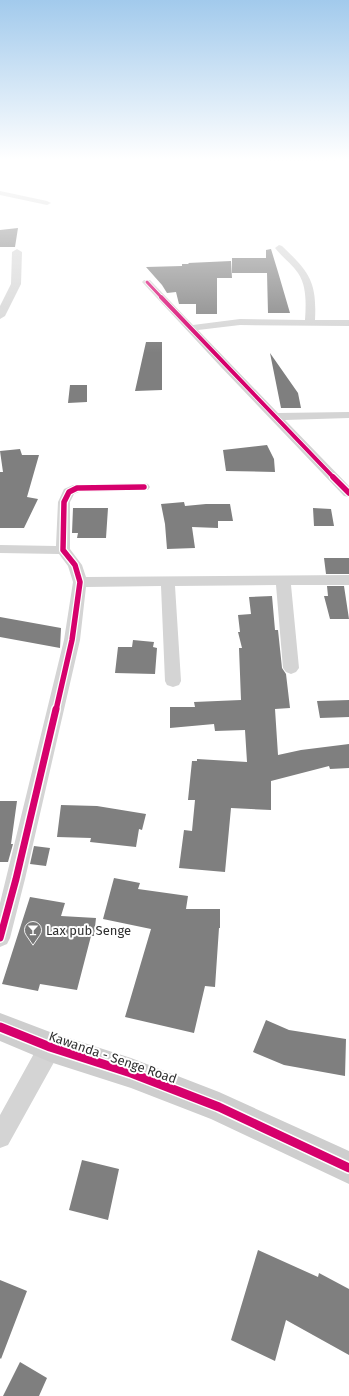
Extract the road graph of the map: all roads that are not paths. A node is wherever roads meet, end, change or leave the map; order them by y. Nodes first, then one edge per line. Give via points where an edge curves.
1 (279, 248) dead end
2 (16, 252) dead end
3 (147, 282) dead end
4 (0, 316) edge
5 (310, 322) junction
6 (349, 323) edge
7 (190, 328) junction
8 (349, 415) edge
9 (276, 417) junction
10 (144, 486) dead end
11 (349, 493) edge
12 (0, 549) edge
13 (63, 550) junction
14 (283, 580) junction
15 (349, 580) edge
16 (168, 581) junction
17 (80, 582) junction
18 (291, 668) dead end
19 (173, 681) dead end
20 (0, 938) edge
21 (0, 1027) edge
22 (50, 1047) junction
23 (0, 1137) edge
24 (349, 1168) edge

1 - 5 street via 303,274 308,285
2 - 4 street via 16,284
3 - 7 street
5 - 6 street
5 - 7 street via 240,322
7 - 9 street
8 - 9 street
9 - 11 street
10 - 13 street via 88,486 69,492 64,502
12 - 13 street
13 - 17 street via 75,565
14 - 15 street
14 - 16 street
14 - 18 street
16 - 17 street
16 - 19 street
17 - 20 street via 68,655
21 - 22 street, Kawanda - Senge Road
22 - 23 street
22 - 24 street, Kawanda - Senge Road via 131,1073 219,1107

